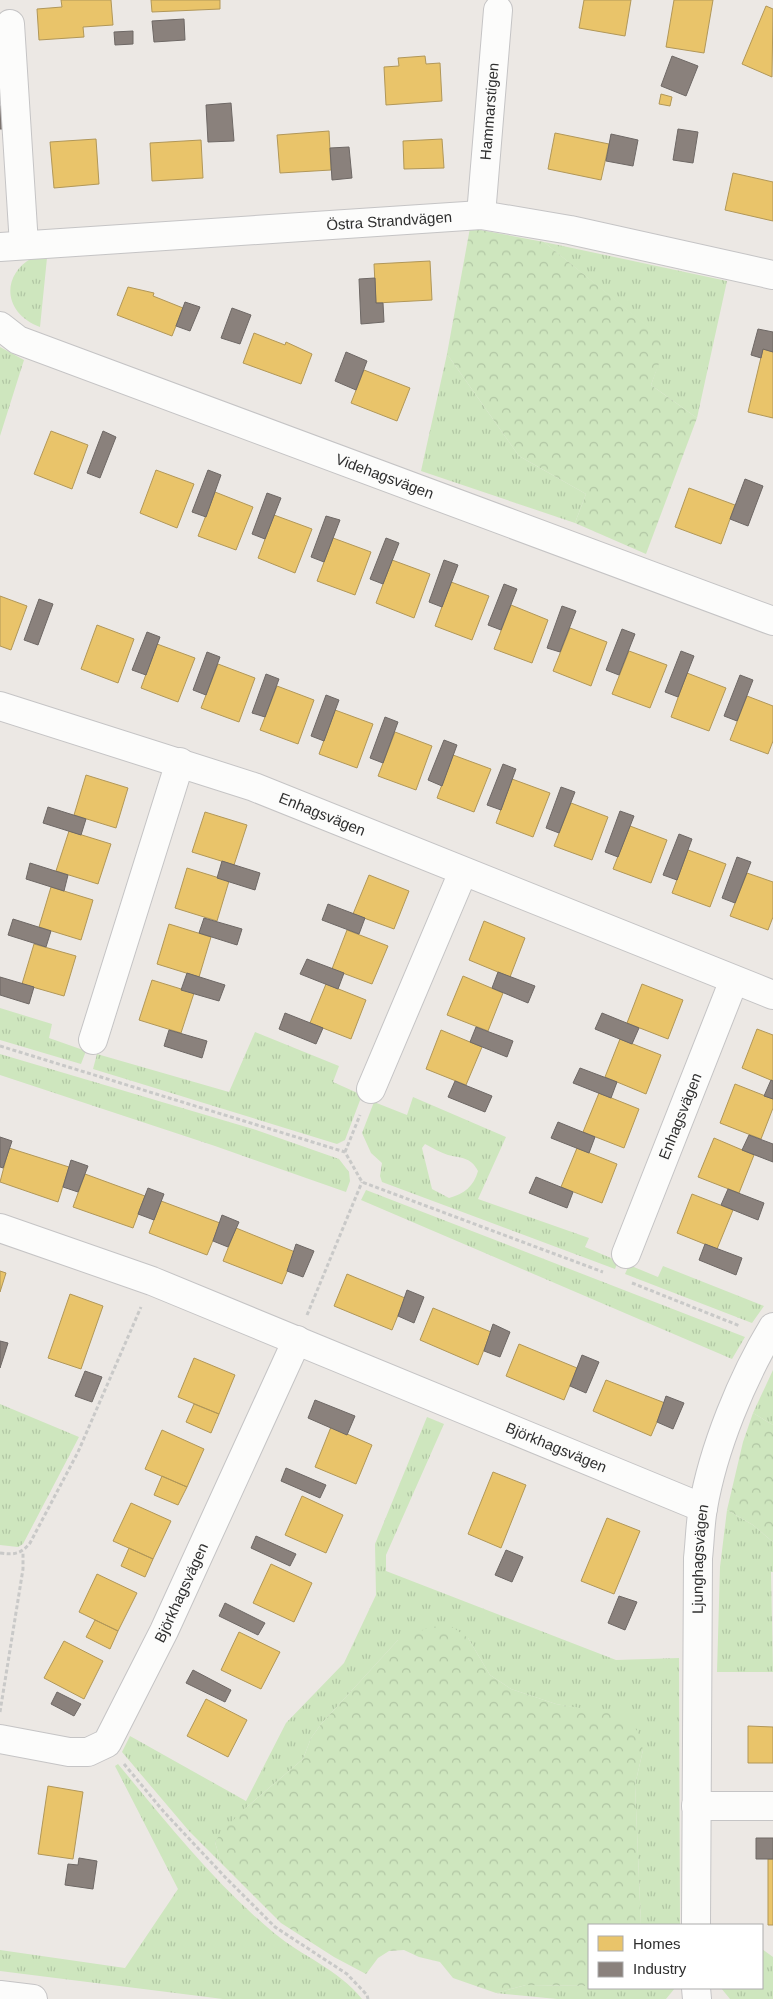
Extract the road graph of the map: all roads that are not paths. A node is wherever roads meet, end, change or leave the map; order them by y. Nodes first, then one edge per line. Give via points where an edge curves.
1 (498, 10) dead end
2 (10, 24) dead end
3 (481, 215) junction
4 (12, 246) edge
5 (773, 275) edge
6 (0, 326) edge
7 (773, 621) edge
8 (0, 706) edge
9 (180, 762) junction
10 (463, 872) junction
11 (734, 980) junction
12 (773, 995) edge
13 (93, 1040) dead end
14 (371, 1089) road end
15 (0, 1228) edge
16 (625, 1267) road end
17 (770, 1332) edge
18 (296, 1340) junction
19 (703, 1508) junction
20 (0, 1739) edge
21 (696, 1806) junction
22 (773, 1806) edge
23 (696, 1924) edge
24 (0, 1995) edge
25 (33, 1999) edge

1 - 3 street, Hammarstigen
2 - 4 street
3 - 4 street, Östra Strandvägen
3 - 5 street, Östra Strandvägen via 570,230
6 - 7 street, Videhagsvägen via 18,340
8 - 9 street, Enhagsvägen
9 - 10 street, Enhagsvägen via 254,787
9 - 13 street
10 - 11 street, Enhagsvägen
10 - 14 street
11 - 12 street, Enhagsvägen
11 - 16 street, Enhagsvägen
15 - 18 street, Björkhagsvägen via 152,1281
17 - 19 street, Ljunghagsvägen via 744,1382 727,1426
18 - 19 street, Björkhagsvägen
18 - 20 street, Björkhagsvägen via 164,1631 107,1743 88,1752 69,1752
19 - 21 street, Ljunghagsvägen via 698,1558
21 - 22 street
21 - 23 street, Ljunghagsvägen
24 - 25 street

